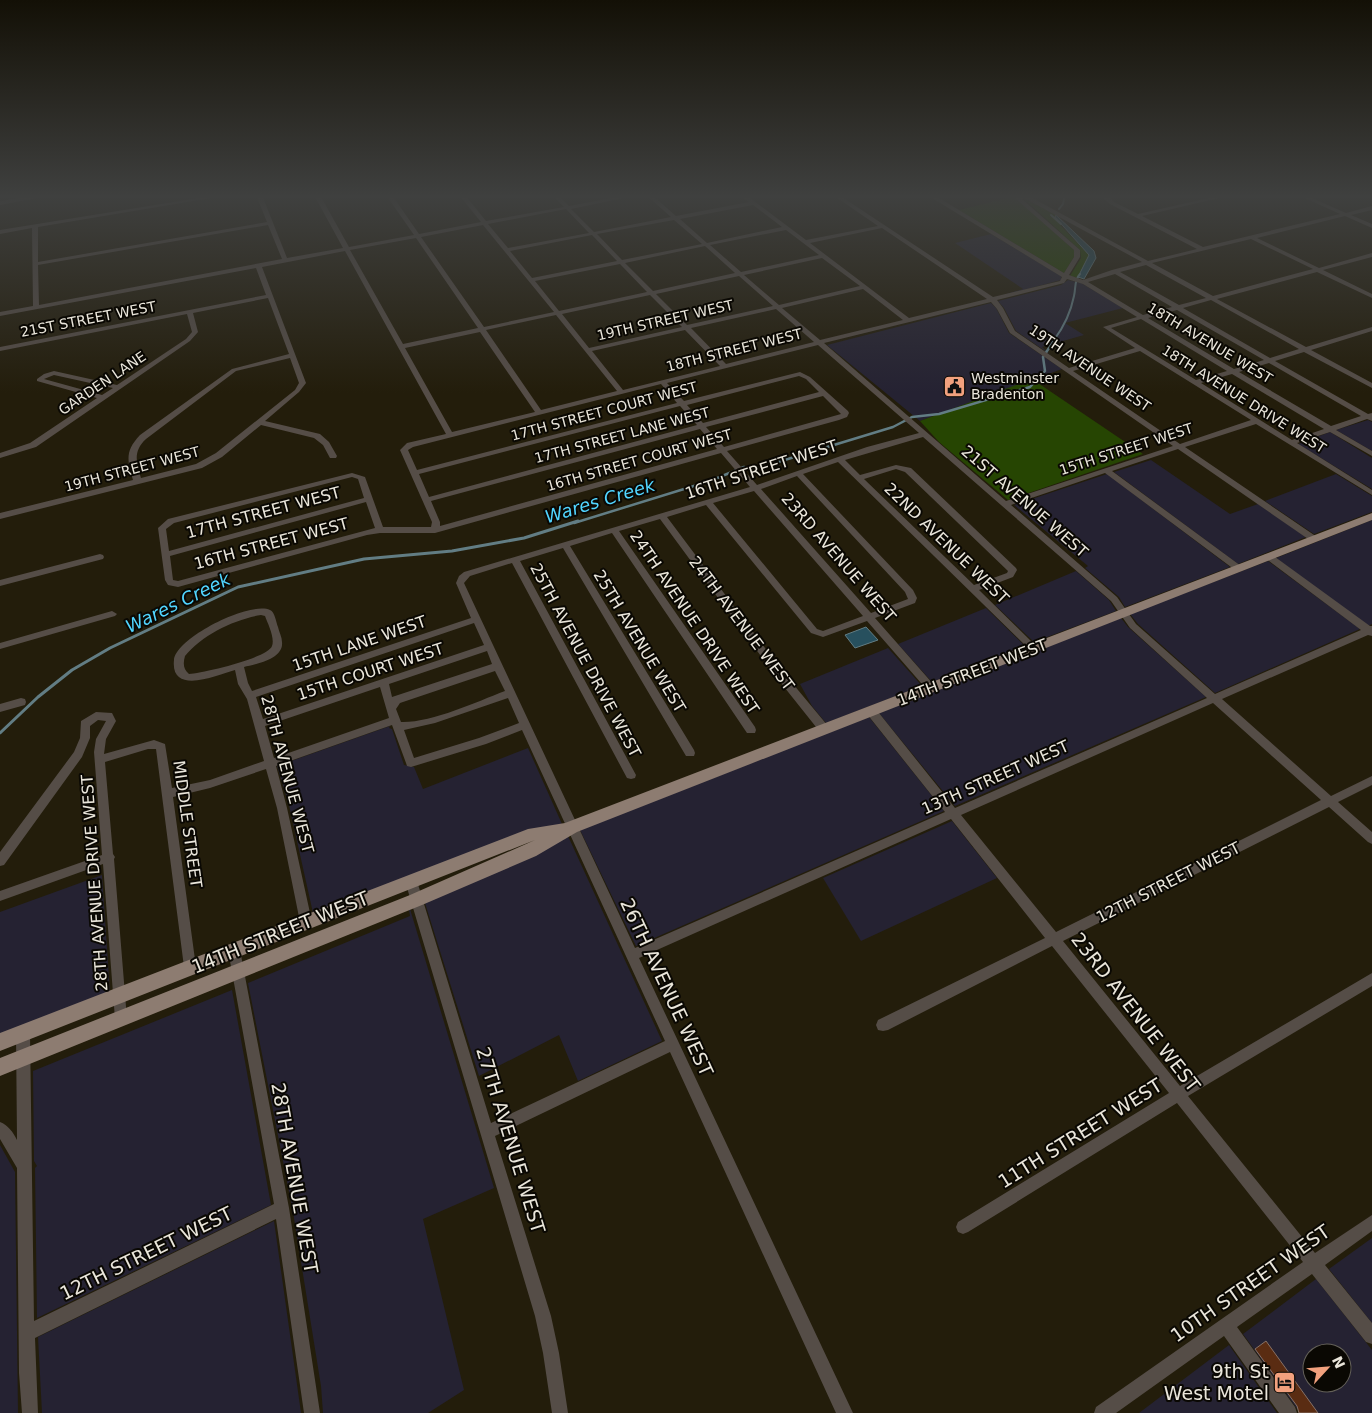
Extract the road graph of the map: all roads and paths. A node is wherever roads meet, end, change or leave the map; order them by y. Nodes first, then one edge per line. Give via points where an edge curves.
1 (36, 261) edge
2 (54, 261) edge
3 (281, 261) edge
4 (352, 261) edge
5 (434, 261) edge
6 (515, 261) edge
7 (626, 261) edge
8 (725, 261) edge
9 (801, 261) edge
10 (831, 261) edge
11 (935, 261) edge
12 (1040, 261) edge
13 (1075, 261) edge
14 (1151, 261) edge
15 (1301, 261) edge
16 (1349, 261) edge
17 (621, 262) junction
18 (1147, 262) junction
19 (36, 264) junction
20 (258, 265) junction
21 (1318, 269) junction
22 (1114, 271) junction
23 (740, 274) junction
24 (1065, 276) junction
25 (531, 280) junction
26 (1082, 281) junction
27 (865, 287) junction
28 (652, 292) junction
29 (270, 296) junction
30 (1372, 296) edge
31 (1211, 297) junction
32 (993, 300) junction
33 (36, 307) junction
34 (778, 307) junction
35 (1176, 307) junction
36 (190, 312) junction
37 (558, 313) junction
38 (0, 314) edge
39 (1141, 316) junction
40 (909, 321) junction
41 (686, 328) junction
42 (1372, 328) edge
43 (481, 330) junction
44 (820, 343) junction
45 (400, 347) junction
46 (0, 349) edge
47 (1139, 349) junction
48 (1304, 349) junction
49 (587, 350) junction
50 (293, 355) junction
51 (1269, 360) junction
52 (724, 366) junction
53 (1069, 370) junction
54 (1233, 371) junction
55 (662, 381) junction
56 (1194, 383) junction
57 (1372, 386) edge
58 (118, 387) junction
59 (621, 392) junction
60 (825, 393) junction
61 (103, 398) junction
62 (682, 404) junction
63 (539, 412) junction
64 (1371, 417) edge
65 (1256, 421) junction
66 (259, 422) junction
67 (701, 427) junction
68 (1330, 429) junction
69 (924, 434) junction
70 (450, 435) junction
71 (1291, 443) junction
72 (1181, 447) junction
73 (722, 450) junction
74 (1372, 454) edge
75 (0, 456) edge
76 (333, 456) dead end
77 (839, 459) junction
78 (1108, 471) junction
79 (414, 473) junction
80 (798, 473) junction
81 (860, 478) junction
82 (138, 482) junction
83 (755, 488) junction
84 (1372, 493) edge
85 (369, 499) junction
86 (426, 500) junction
87 (708, 502) junction
88 (1005, 504) junction
89 (0, 516) edge
90 (662, 516) junction
91 (1372, 516) edge
92 (380, 530) junction
93 (436, 530) junction
94 (614, 530) junction
95 (1314, 539) junction
96 (564, 545) junction
97 (165, 555) junction
98 (1268, 556) junction
99 (100, 557) dead end
100 (515, 560) junction
101 (1238, 568) junction
102 (463, 576) joint
103 (0, 583) edge
104 (972, 589) junction
105 (1123, 613) junction
106 (112, 614) dead end
107 (868, 618) junction
108 (477, 619) junction
109 (1371, 631) edge
110 (0, 646) edge
111 (490, 647) junction
112 (1033, 648) junction
113 (239, 666) junction
114 (498, 666) junction
115 (383, 682) junction
116 (931, 688) junction
117 (510, 693) junction
118 (250, 695) junction
119 (1215, 699) junction
120 (21, 702) dead end
121 (0, 708) edge
122 (391, 708) junction
123 (871, 711) junction
124 (396, 723) junction
125 (259, 724) junction
126 (525, 724) junction
127 (824, 729) junction
128 (750, 730) dead end
129 (99, 746) junction
130 (82, 748) junction
131 (690, 753) dead end
132 (101, 758) junction
133 (270, 764) junction
134 (631, 775) dead end
135 (1372, 780) edge
136 (167, 794) junction
137 (1329, 801) junction
138 (953, 814) junction
139 (572, 827) junction
140 (1372, 839) edge
141 (109, 857) junction
142 (0, 861) edge
143 (411, 881) junction
144 (0, 896) edge
145 (416, 900) junction
146 (306, 922) junction
147 (1055, 940) junction
148 (234, 950) junction
149 (632, 955) junction
150 (190, 967) junction
151 (237, 972) junction
152 (1372, 979) edge
153 (120, 995) junction
154 (122, 1018) junction
155 (883, 1025) dead end
156 (23, 1033) junction
157 (0, 1042) edge
158 (672, 1044) junction
159 (24, 1058) junction
160 (0, 1067) edge
161 (1178, 1095) junction
162 (0, 1129) edge
163 (488, 1132) junction
164 (24, 1167) junction
165 (282, 1208) junction
166 (1372, 1222) edge
167 (963, 1227) dead end
168 (1313, 1263) junction
169 (1226, 1325) junction
170 (27, 1333) junction
171 (1372, 1336) edge
172 (30, 1413) edge
173 (312, 1413) edge
174 (560, 1413) edge
175 (845, 1413) edge
176 (1102, 1413) edge
177 (1289, 1413) edge

1 - 19 street
2 - 19 street
3 - 20 street
4 - 45 street
5 - 43 street
6 - 25 street
7 - 17 street
8 - 23 street, 21ST AVENUE WEST
9 - 23 street
10 - 27 street
11 - 32 street, 19TH AVENUE WEST
12 - 24 street, 18TH AVENUE WEST
13 - 24 street
14 - 18 street
15 - 21 street
16 - 21 street
17 - 25 street
17 - 28 street
18 - 22 street
18 - 31 street
19 - 33 street
20 - 29 street
20 - 33 street
21 - 30 street
21 - 31 street
22 - 26 street
22 - 35 street
23 - 28 street
23 - 34 street, 21ST AVENUE WEST
24 - 26 street, 18TH AVENUE WEST
24 - 32 street, 18TH STREET WEST via 1059,284
25 - 37 street
26 - 39 street, 18TH AVENUE WEST
27 - 34 street, 19TH STREET WEST
27 - 40 street
28 - 37 street
28 - 41 street
29 - 36 street, 21ST STREET WEST
29 - 50 street
31 - 35 street
31 - 48 street
32 - 40 street, 18TH STREET WEST
32 - 53 street, 19TH AVENUE WEST via 1012,332
33 - 38 street
34 - 41 street, 19TH STREET WEST
34 - 44 street, 21ST AVENUE WEST
35 - 39 street
35 - 51 street
36 - 46 street, 21ST STREET WEST
36 - 58 street, GARDEN LANE via 194,335
37 - 43 street
37 - 49 street
39 - 47 street, 18TH AVENUE DRIVE WEST via 1107,326
39 - 54 street, 18TH AVENUE WEST
40 - 44 street, 18TH STREET WEST
41 - 49 street, 19TH STREET WEST
41 - 52 street
42 - 48 street
43 - 45 street
43 - 63 street
44 - 52 street, 18TH STREET WEST
44 - 69 street, 21ST AVENUE WEST
45 - 70 street
47 - 53 street
47 - 56 street, 18TH AVENUE DRIVE WEST
48 - 51 street
48 - 57 street
49 - 59 street
50 - 66 street via 303,383
50 - 82 street via 234,370 143,437 132,450
51 - 54 street
51 - 64 street
52 - 55 street, 18TH STREET WEST
53 - 72 street, 19TH AVENUE WEST
54 - 56 street
54 - 68 street, 18TH AVENUE WEST
55 - 59 street, 18TH STREET WEST
55 - 62 street, 23RD AVENUE WEST
56 - 65 street, 18TH AVENUE DRIVE WEST
58 - 61 street, GARDEN LANE
58 - 61 street via 54,373 39,380
59 - 63 street, 18TH STREET WEST
60 - 62 street, 17TH STREET COURT WEST via 800,374
60 - 67 street, 17TH STREET LANE WEST
60 - 73 street, 16TH STREET COURT WEST via 843,410 844,415
61 - 75 street, GARDEN LANE via 33,445
62 - 67 street, 23RD AVENUE WEST
62 - 79 street, 17TH STREET COURT WEST
63 - 70 street, 18TH STREET WEST
64 - 68 street
65 - 71 street, 18TH AVENUE DRIVE WEST
65 - 72 street, 15TH STREET WEST
66 - 76 street via 317,436
66 - 82 street, 19TH STREET WEST via 209,462
67 - 73 street, 23RD AVENUE WEST
67 - 86 street, 17TH STREET LANE WEST
68 - 71 street
68 - 74 street, 18TH AVENUE WEST
69 - 77 street, 16TH STREET WEST
69 - 88 street, 21ST AVENUE WEST
70 - 79 street, 18TH STREET WEST via 405,448
71 - 84 street, 18TH AVENUE DRIVE WEST
72 - 78 street, 15TH STREET WEST
72 - 95 street, 19TH AVENUE WEST
73 - 83 street, 23RD AVENUE WEST
73 - 93 street, 16TH STREET COURT WEST
77 - 80 street, 16TH STREET WEST
77 - 81 street, 22ND AVENUE WEST
78 - 88 street, 15TH STREET WEST
78 - 101 street
79 - 86 street
80 - 83 street, 16TH STREET WEST
80 - 107 street via 913,598 909,603
81 - 104 street, 22ND AVENUE WEST
81 - 104 street via 900,467 908,470 1013,570 1010,575
82 - 89 street, 19TH STREET WEST
83 - 87 street, 16TH STREET WEST
83 - 107 street, 23RD AVENUE WEST
85 - 92 street
85 - 97 street, 17TH STREET WEST
85 - 97 street, 17TH STREET WEST via 361,478 350,475 199,514 162,528
86 - 93 street via 436,522
87 - 90 street, 16TH STREET WEST
87 - 107 street via 810,628 823,634
88 - 105 street, 21ST AVENUE WEST via 1114,599
90 - 94 street, 16TH STREET WEST
90 - 127 street, 24TH AVENUE WEST
91 - 95 main road, 14TH STREET WEST
92 - 93 street, 16TH STREET WEST
92 - 97 street, 16TH STREET WEST via 174,584 169,580
94 - 96 street, 16TH STREET WEST
94 - 128 street, 24TH AVENUE DRIVE WEST
95 - 98 main road, 14TH STREET WEST
96 - 100 street, 16TH STREET WEST
96 - 131 street, 25TH AVENUE WEST
98 - 101 main road, 14TH STREET WEST
98 - 109 street
99 - 103 street
100 - 102 street, 16TH STREET WEST
100 - 134 street, 25TH AVENUE DRIVE WEST
101 - 105 main road, 14TH STREET WEST
102 - 108 street, 26TH AVENUE WEST via 460,583
104 - 112 street, 22ND AVENUE WEST
105 - 112 main road, 14TH STREET WEST
105 - 119 street, 21ST AVENUE WEST via 1133,626
106 - 110 street
107 - 116 street, 23RD AVENUE WEST
108 - 111 street, 26TH AVENUE WEST
108 - 118 street, 15TH LANE WEST
109 - 119 street, 13TH STREET WEST
111 - 114 street, 26TH AVENUE WEST
111 - 115 street, 15TH COURT WEST
112 - 116 main road, 14TH STREET WEST
113 - 113 street via 269,656 278,646 269,613 232,618 180,654 181,673 187,678
113 - 118 street, 28TH AVENUE WEST via 242,684
114 - 117 street, 26TH AVENUE WEST
114 - 122 street via 406,697 393,703
115 - 122 street
115 - 125 street, 15TH COURT WEST
116 - 123 main road, 14TH STREET WEST
117 - 124 street via 406,727
117 - 126 street, 26TH AVENUE WEST
118 - 125 street, 28TH AVENUE WEST
119 - 137 street, 21ST AVENUE WEST
119 - 138 street, 13TH STREET WEST
120 - 121 street
122 - 124 street
123 - 127 main road, 14TH STREET WEST
123 - 138 street, 23RD AVENUE WEST
124 - 126 street via 411,763
124 - 133 street
125 - 133 street, 28TH AVENUE WEST
126 - 139 street, 26TH AVENUE WEST
127 - 139 main road, 14TH STREET WEST
129 - 130 street
129 - 130 street via 111,721 105,715 96,716 85,724
129 - 132 street, 28TH AVENUE DRIVE WEST
130 - 142 street
132 - 136 street, MIDDLE STREET via 158,745 161,747
132 - 141 street, 28TH AVENUE DRIVE WEST
133 - 136 street
133 - 146 street, 28TH AVENUE WEST
135 - 137 street, 12TH STREET WEST
136 - 150 street, MIDDLE STREET
137 - 140 street, 21ST AVENUE WEST
137 - 147 street, 12TH STREET WEST
138 - 147 street, 23RD AVENUE WEST
138 - 149 street, 13TH STREET WEST
139 - 143 main road, 14TH STREET WEST via 532,834
139 - 145 main road, 14TH STREET WEST via 530,851
139 - 149 street, 26TH AVENUE WEST
141 - 144 street
141 - 153 street, 28TH AVENUE DRIVE WEST
143 - 145 street, 27TH AVENUE WEST
143 - 146 main road, 14TH STREET WEST
145 - 151 main road, 14TH STREET WEST
145 - 163 street, 27TH AVENUE WEST
146 - 148 main road, 14TH STREET WEST
147 - 155 street, 12TH STREET WEST
147 - 161 street, 23RD AVENUE WEST
148 - 150 main road, 14TH STREET WEST
148 - 151 street, 28TH AVENUE WEST
149 - 158 street, 26TH AVENUE WEST
150 - 153 main road, 14TH STREET WEST
151 - 154 main road, 14TH STREET WEST
151 - 165 street, 28TH AVENUE WEST
152 - 161 street, 11TH STREET WEST
153 - 154 street, 28TH AVENUE DRIVE WEST
153 - 156 main road, 14TH STREET WEST
154 - 159 main road, 14TH STREET WEST
156 - 157 main road, 14TH STREET WEST
156 - 159 street
158 - 163 street
158 - 175 street, 26TH AVENUE WEST
159 - 160 main road, 14TH STREET WEST
159 - 164 street
161 - 167 street, 11TH STREET WEST
161 - 168 street, 23RD AVENUE WEST
162 - 164 street
163 - 174 street, 27TH AVENUE WEST via 543,1316
164 - 170 street
165 - 170 street, 12TH STREET WEST
165 - 173 street, 28TH AVENUE WEST
166 - 168 street, 10TH STREET WEST
168 - 169 street, 10TH STREET WEST
168 - 171 street, 23RD AVENUE WEST
169 - 176 street, 10TH STREET WEST
169 - 177 street
170 - 172 street

